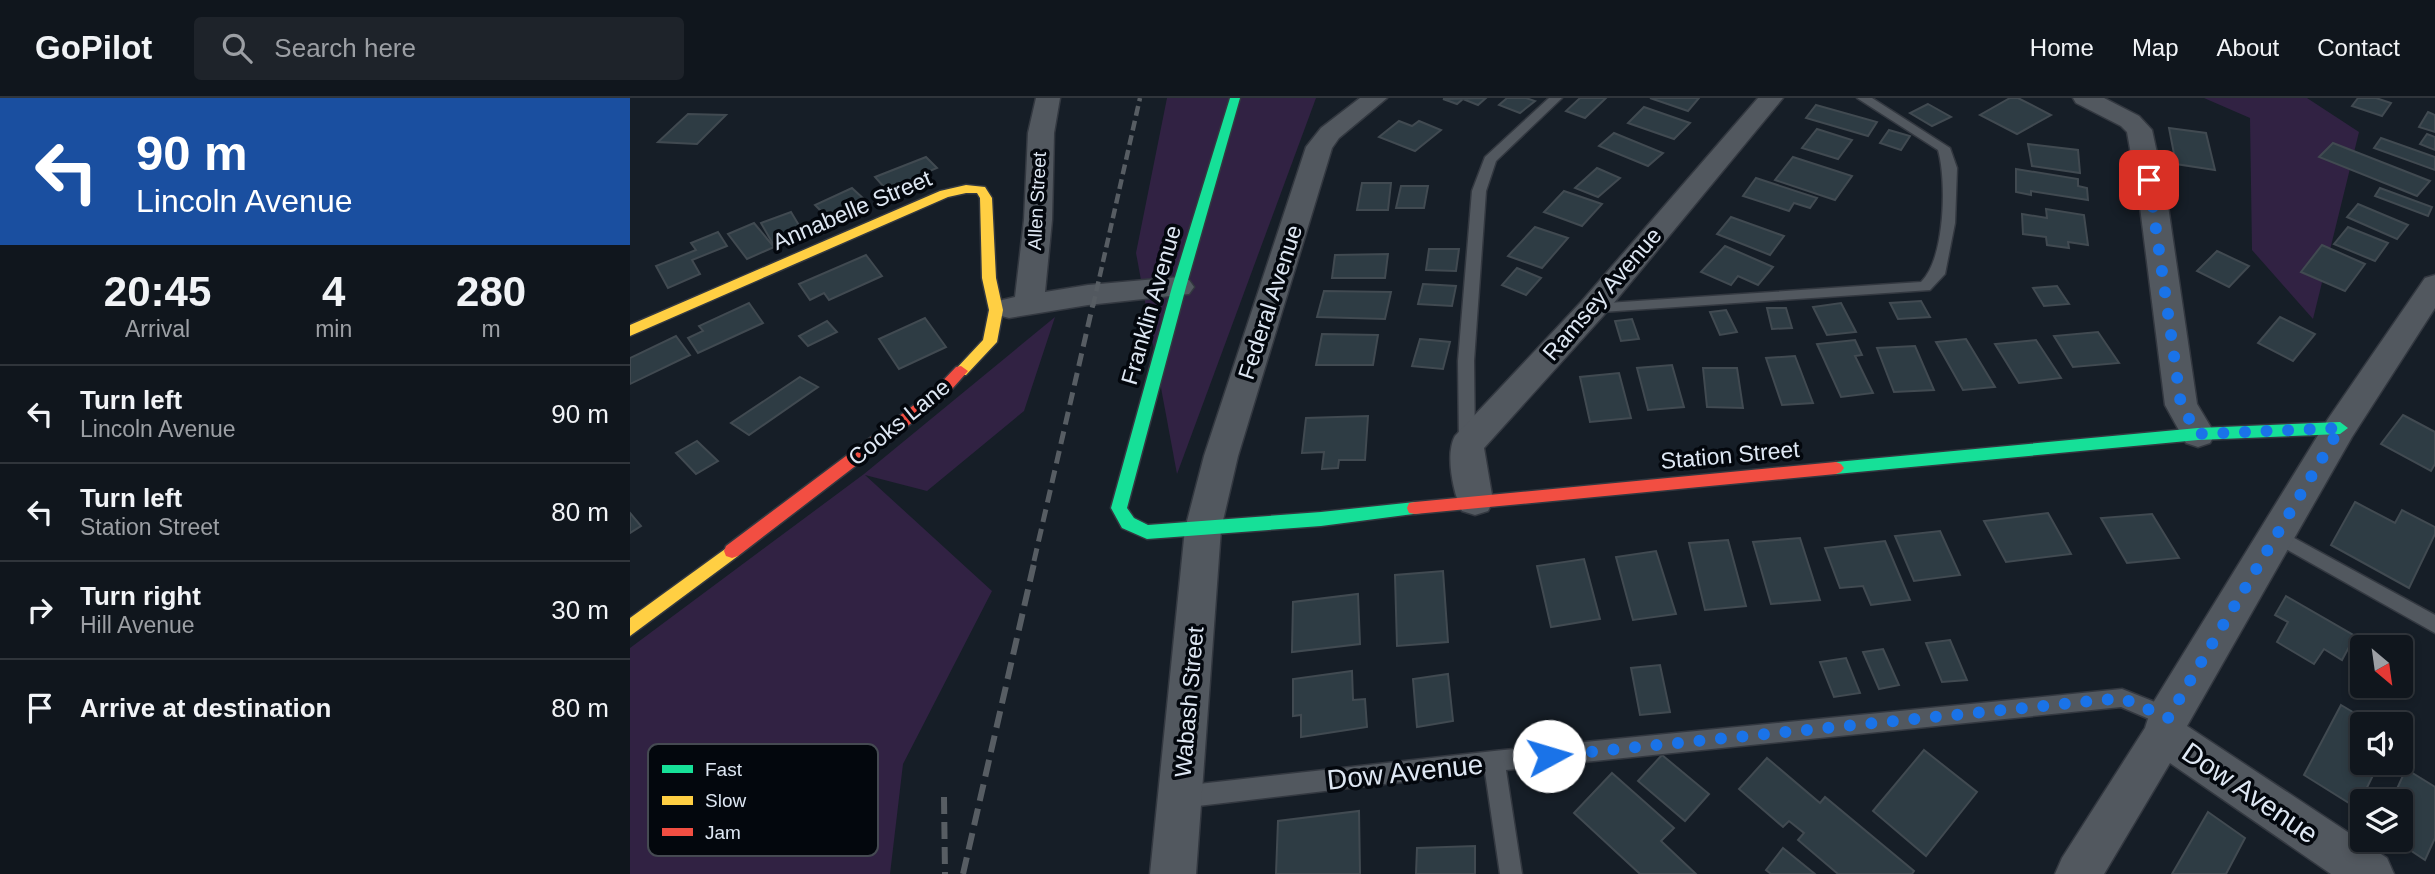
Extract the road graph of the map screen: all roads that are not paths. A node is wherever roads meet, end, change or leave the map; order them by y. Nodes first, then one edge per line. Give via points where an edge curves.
1 (1048, 98) edge
2 (1235, 98) edge
3 (1375, 98) edge
4 (1556, 98) edge
5 (1771, 98) edge
6 (1863, 98) edge
7 (2085, 98) edge
8 (2435, 285) edge
9 (1179, 287) junction
10 (1029, 305) junction
11 (1592, 309) junction
12 (996, 310) junction
13 (630, 331) edge
14 (2340, 428) junction
15 (2198, 434) junction
16 (1467, 445) junction
17 (1475, 501) junction
18 (1128, 523) joint
19 (1203, 529) junction
20 (2276, 535) junction
21 (2435, 625) edge
22 (630, 628) edge
23 (2166, 726) junction
24 (1494, 761) junction
25 (1181, 797) junction
26 (1173, 874) edge
27 (1511, 874) edge
28 (2078, 874) edge
29 (2371, 874) edge

1 - 10 street, Allen Street via 1041,133
2 - 9 street, Franklin Avenue
3 - 19 street, Federal Avenue via 1319,147 1221,456
4 - 16 lane via 1490,160 1479,191 1466,361
5 - 11 street, Ramsey Avenue
6 - 11 lane via 1944,148 1950,167 1948,223 1938,274 1925,287
7 - 15 street via 2139,130 2181,405
8 - 14 street
9 - 10 street
9 - 18 street, Franklin Avenue via 1119,508
10 - 12 street
11 - 16 street, Ramsey Avenue
12 - 13 street, Annabelle Street via 989,278 986,198 981,190 966,189 933,199
12 - 22 street, Cooks Lane via 990,342 939,394
14 - 15 street, Station Street
14 - 20 street
15 - 17 street, Station Street
16 - 17 street
17 - 19 street, Station Street
18 - 19 street, Station Street via 1147,532
19 - 25 street, Wabash Street
20 - 21 lane
20 - 23 street
23 - 24 lane, Dow Avenue via 2122,698
23 - 28 street
23 - 29 street, Dow Avenue
24 - 25 lane, Dow Avenue
24 - 27 lane
25 - 26 street, Wabash Street

